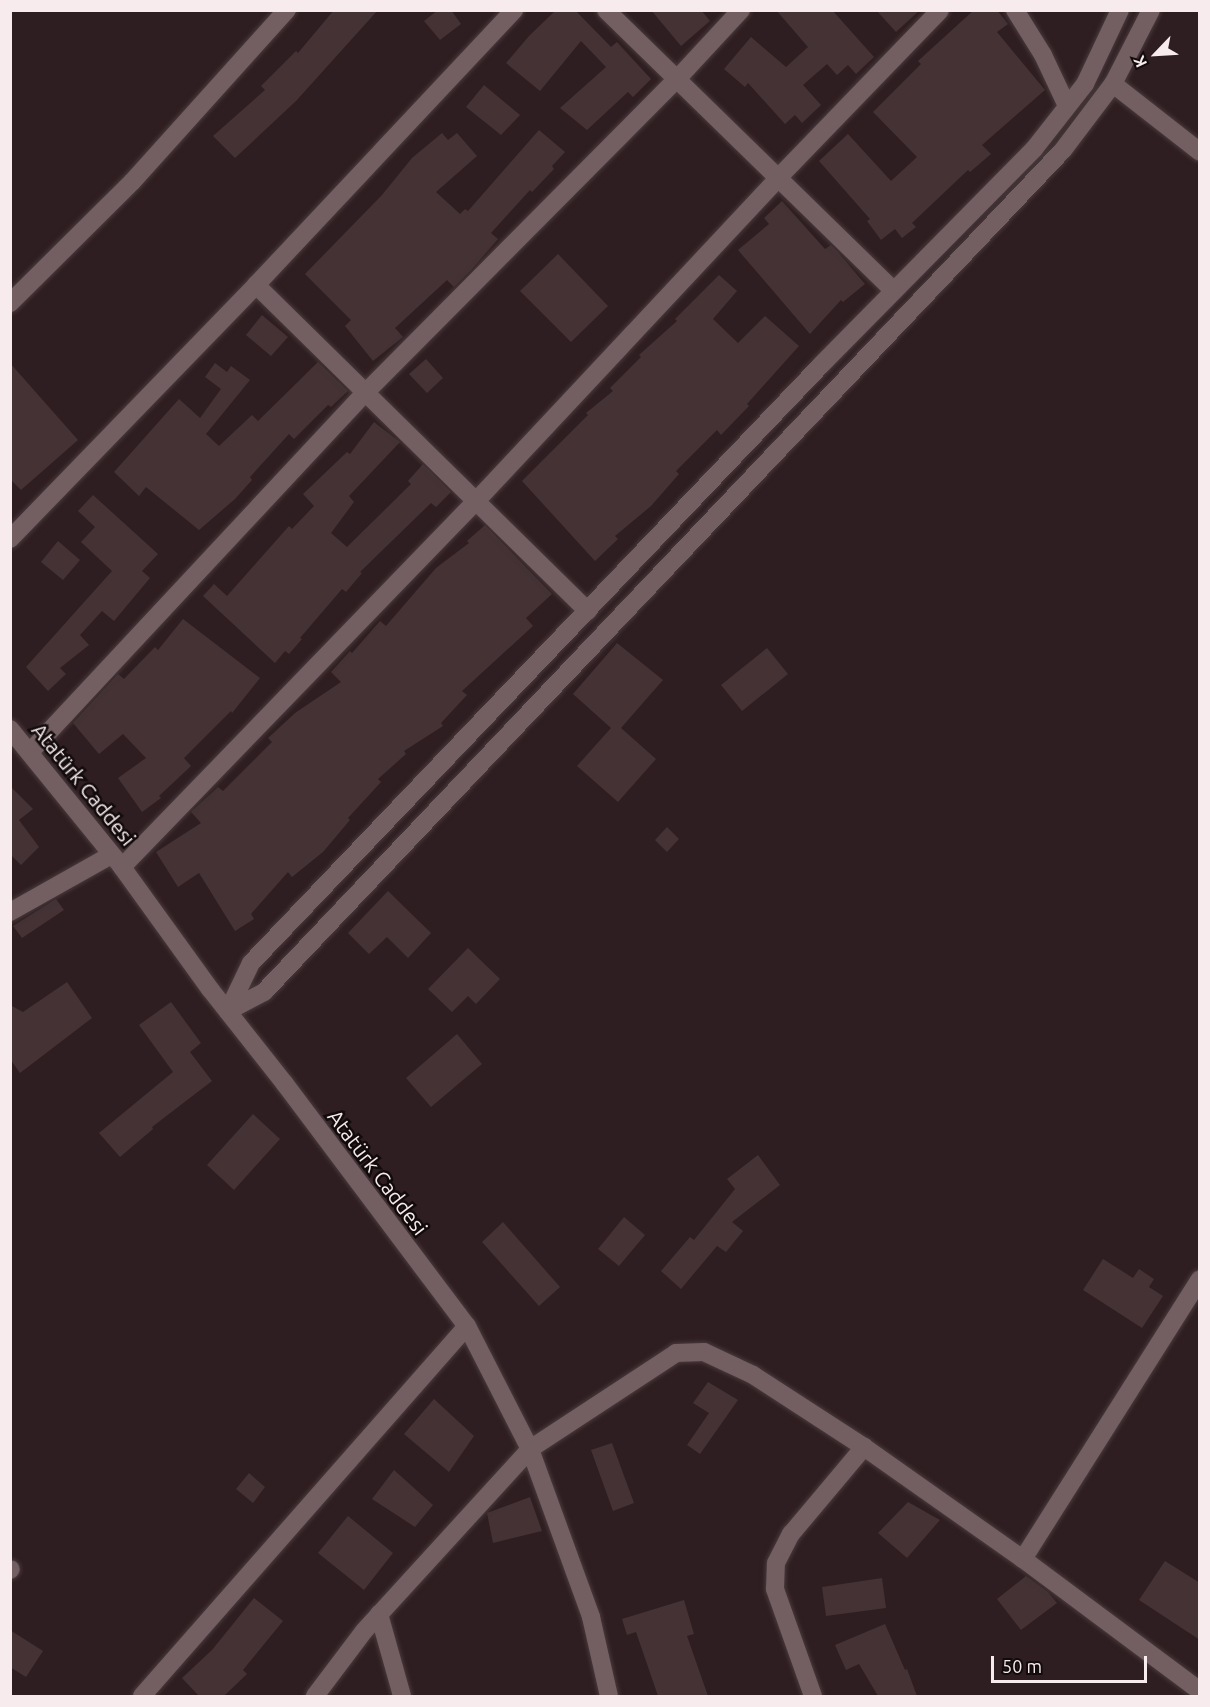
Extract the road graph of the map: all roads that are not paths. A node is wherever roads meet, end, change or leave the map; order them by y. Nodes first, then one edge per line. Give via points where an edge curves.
1 (287, 10) edge
2 (514, 10) edge
3 (606, 10) edge
4 (741, 10) edge
5 (940, 10) edge
6 (1015, 10) edge
7 (1120, 10) edge
8 (1151, 10) edge
9 (678, 78) junction
10 (1113, 84) junction
11 (1067, 106) junction
12 (1200, 152) edge
13 (778, 178) junction
14 (256, 285) junction
15 (894, 291) junction
16 (10, 303) edge
17 (365, 393) junction
18 (477, 500) junction
19 (10, 539) edge
20 (588, 611) junction
21 (10, 729) edge
22 (30, 752) junction
23 (116, 861) junction
24 (10, 912) edge
25 (228, 1011) junction
26 (1200, 1279) edge
27 (467, 1326) junction
28 (864, 1447) junction
29 (530, 1449) junction
30 (1023, 1559) junction
31 (380, 1614) junction
32 (1198, 1688) edge
33 (142, 1696) edge
34 (315, 1696) edge
35 (402, 1696) edge
36 (609, 1696) edge
37 (813, 1696) edge

1 - 16 street via 132,182
2 - 14 street
3 - 9 street
4 - 9 street
5 - 13 street
6 - 11 street via 1043,55
7 - 11 street via 1085,84
8 - 10 street
9 - 13 street
9 - 17 street
10 - 12 street
10 - 25 street via 1063,150 264,992
11 - 15 street via 1034,148
13 - 15 street
13 - 18 street
14 - 17 street
14 - 19 street
15 - 20 street
17 - 18 street
17 - 22 street
18 - 20 street
18 - 23 street
20 - 25 street via 252,963
21 - 22 street, Atatürk Caddesi
22 - 23 street, Atatürk Caddesi
23 - 24 street
23 - 25 street, Atatürk Caddesi
25 - 27 street, Atatürk Caddesi
26 - 30 street
27 - 29 street, Atatürk Caddesi
27 - 33 street
28 - 29 street via 753,1375 704,1352 676,1353
28 - 30 street
28 - 37 street via 791,1534 776,1563 775,1588
29 - 31 street
29 - 36 street, Atatürk Caddesi via 591,1617
30 - 32 street
31 - 34 street
31 - 35 street

